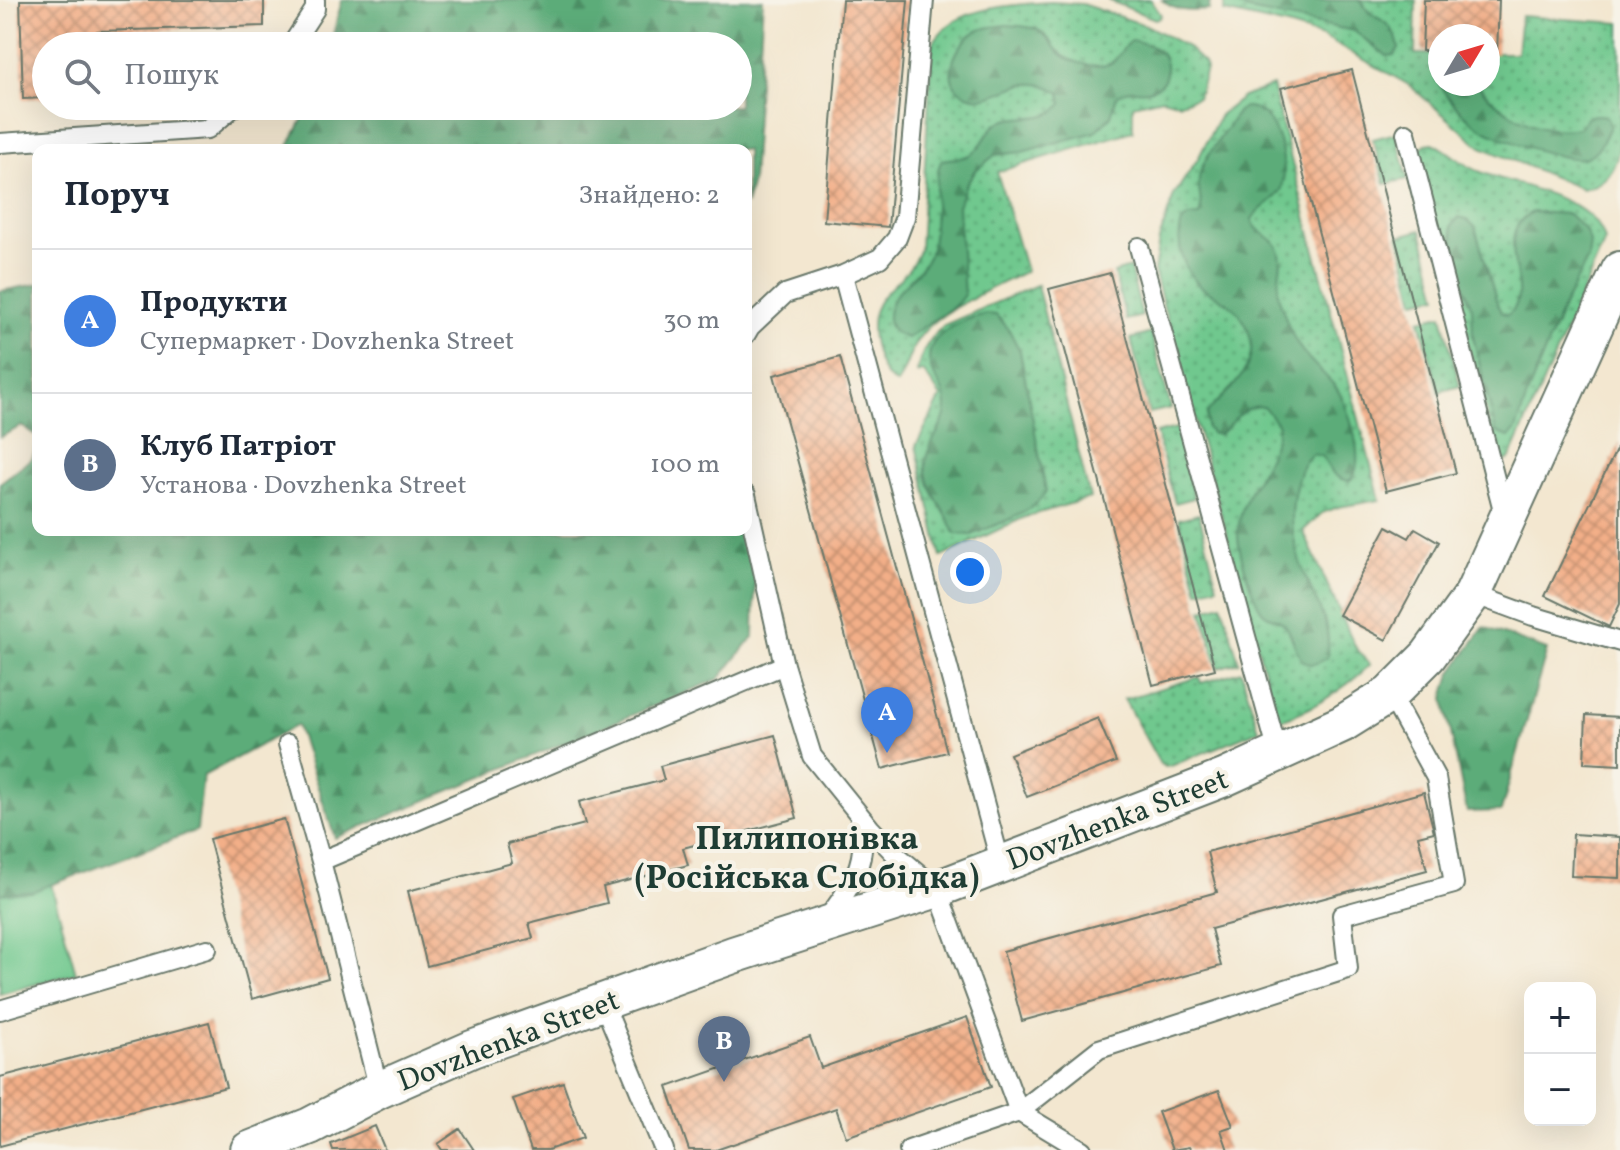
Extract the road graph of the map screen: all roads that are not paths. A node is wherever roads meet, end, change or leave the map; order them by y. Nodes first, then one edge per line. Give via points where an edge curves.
1 (315, 0) edge
2 (924, 0) edge
3 (300, 32) edge
4 (219, 120) edge
5 (1406, 133) dead end
6 (0, 143) edge
7 (1139, 247) dead end
8 (1620, 270) edge
9 (843, 275) junction
10 (752, 325) edge
11 (1505, 521) junction
12 (752, 522) edge
13 (1473, 594) junction
14 (1620, 642) edge
15 (784, 665) junction
16 (1390, 694) junction
17 (288, 744) dead end
18 (1278, 753) junction
19 (859, 814) junction
20 (321, 861) junction
21 (1001, 865) junction
22 (937, 889) junction
23 (819, 929) junction
24 (207, 949) dead end
25 (603, 1002) junction
26 (0, 1010) edge
27 (379, 1090) junction
28 (1019, 1112) junction
29 (249, 1150) edge
30 (664, 1150) edge
31 (909, 1150) edge
32 (1082, 1150) edge

1 - 3 lane
2 - 9 lane via 905,217 897,238 880,258
4 - 6 lane via 208,129
5 - 11 lane
7 - 18 lane
8 - 11 street, Dovzhenka Street
9 - 10 lane via 785,294
9 - 21 lane
11 - 13 street, Dovzhenka Street
12 - 15 lane
13 - 14 lane
13 - 16 street, Dovzhenka Street via 1428,656
15 - 19 lane via 812,756
15 - 20 lane
16 - 18 street, Dovzhenka Street via 1342,724
16 - 28 lane via 1436,778 1454,884 1342,915 1348,969 1099,1049
17 - 20 lane
18 - 21 street, Dovzhenka Street
19 - 22 lane
19 - 23 lane via 865,841 860,862 844,896
20 - 27 lane
21 - 22 street, Dovzhenka Street
22 - 23 street, Dovzhenka Street
22 - 28 lane
23 - 25 street, Dovzhenka Street
24 - 26 lane
25 - 27 street, Dovzhenka Street via 472,1049
25 - 30 lane
27 - 29 street, Dovzhenka Street
28 - 31 lane
28 - 32 lane

